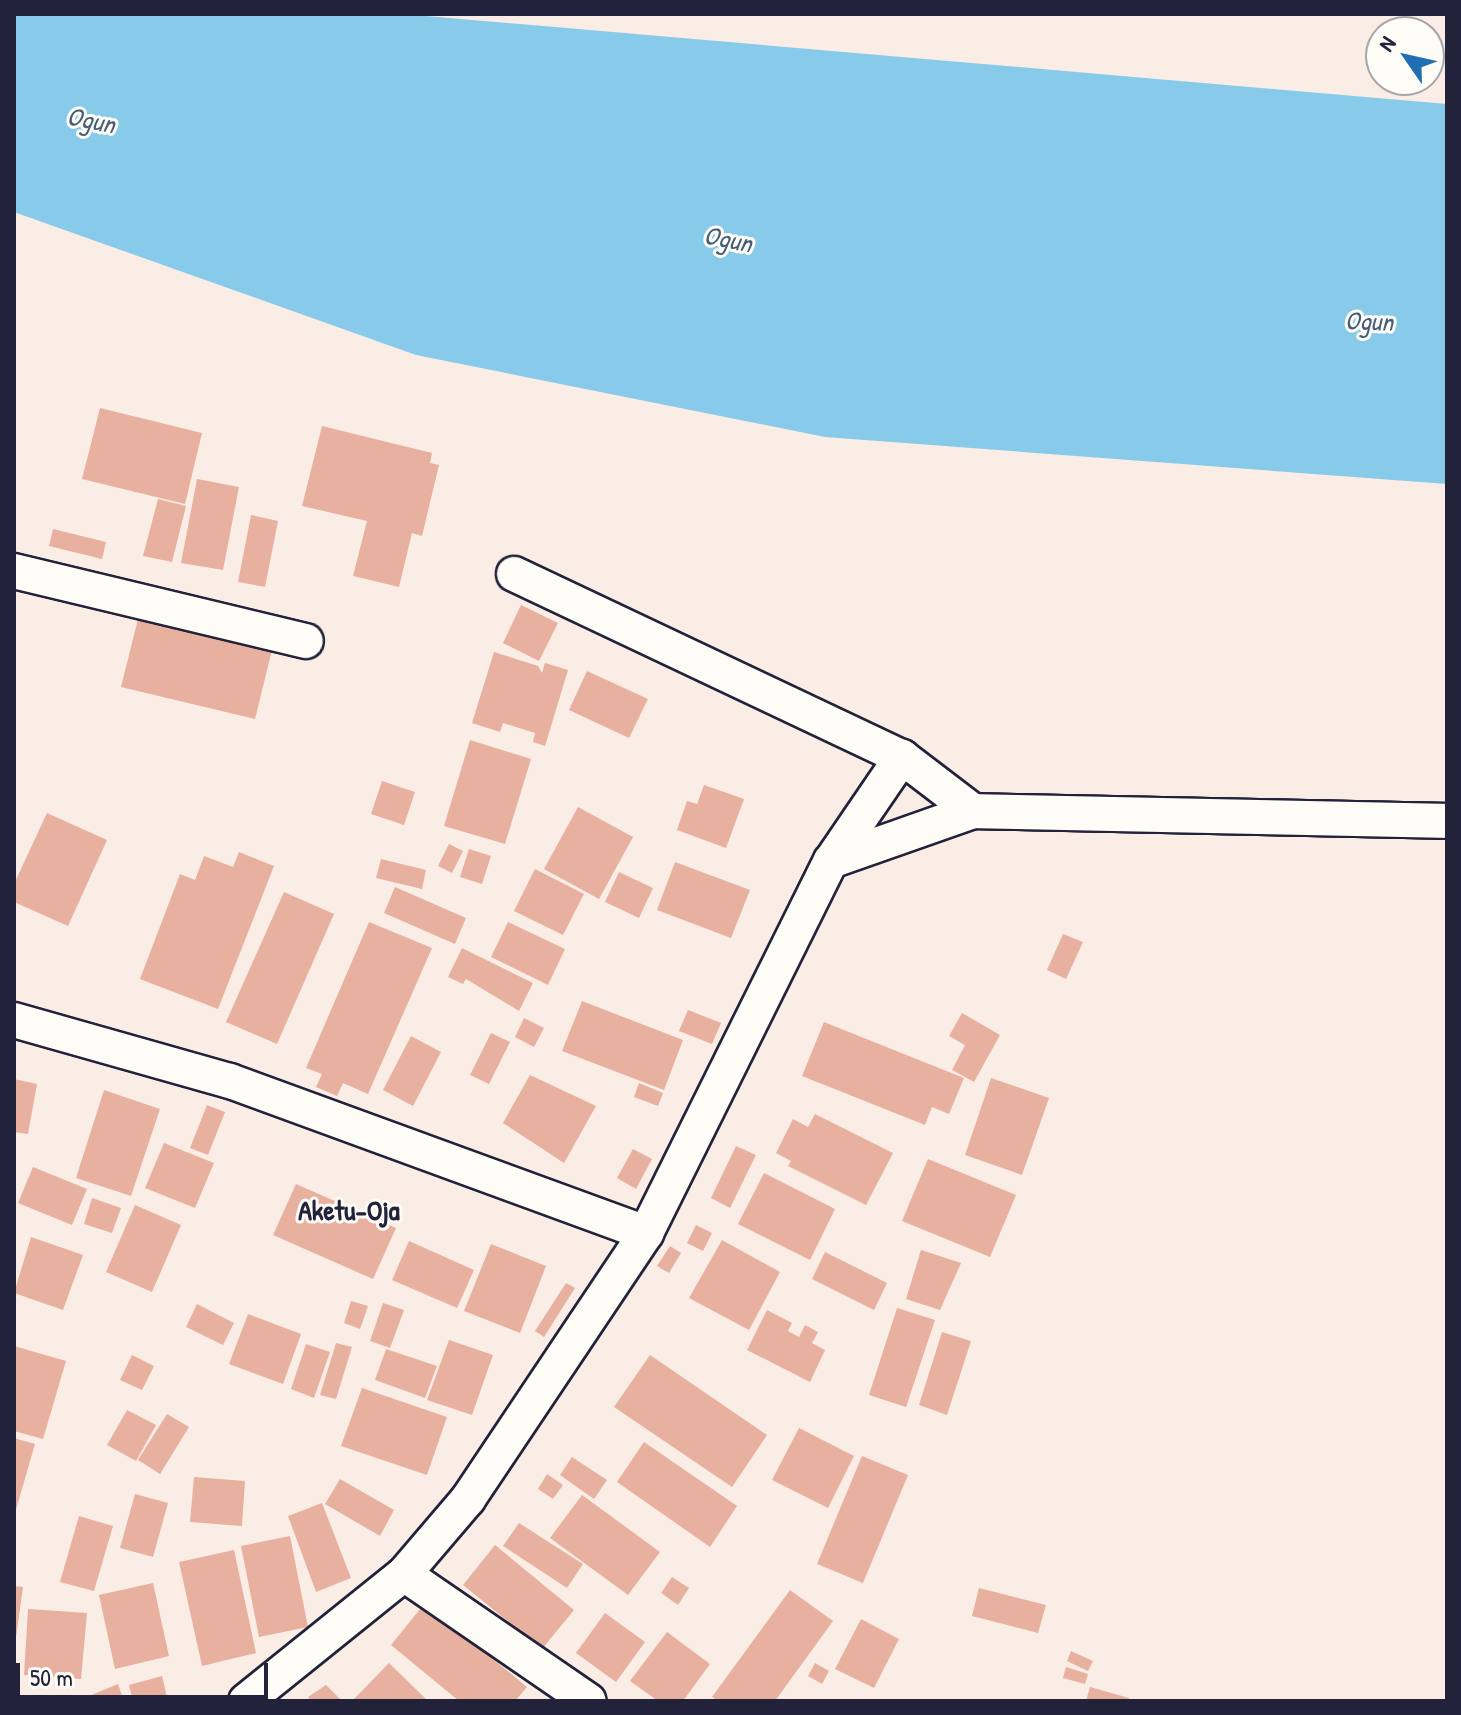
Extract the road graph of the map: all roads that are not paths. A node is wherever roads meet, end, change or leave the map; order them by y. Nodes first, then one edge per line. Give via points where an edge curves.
1 (14, 571) edge
2 (514, 574) dead end
3 (306, 641) dead end
4 (902, 757) junction
5 (973, 811) junction
6 (1447, 821) edge
7 (831, 861) junction
8 (14, 1020) edge
9 (646, 1233) junction
10 (404, 1574) junction
11 (246, 1701) edge
12 (589, 1701) edge

1 - 3 street
2 - 4 street
4 - 5 street
4 - 7 street
5 - 6 street
5 - 7 street
7 - 9 street
8 - 9 street via 230,1081
9 - 10 street via 468,1499
10 - 11 street
10 - 12 street

